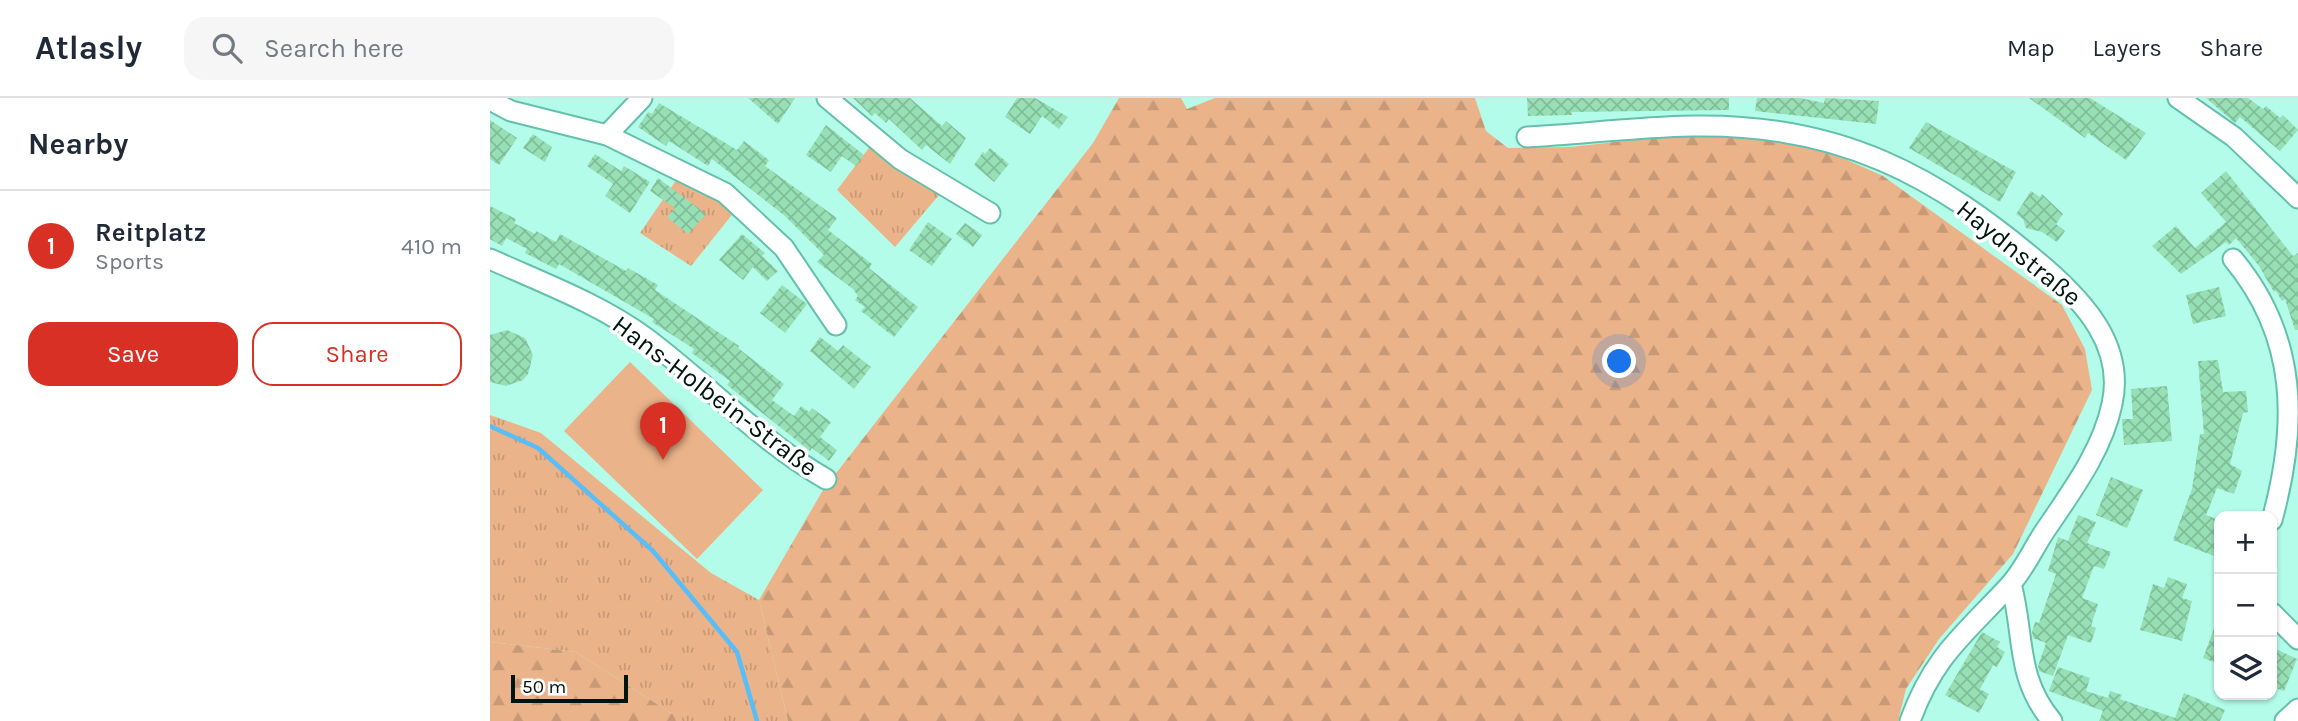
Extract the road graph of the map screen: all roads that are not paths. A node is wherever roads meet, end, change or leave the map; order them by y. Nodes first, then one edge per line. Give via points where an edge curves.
1 (642, 98) edge
2 (828, 98) edge
3 (2178, 98) edge
4 (490, 100) edge
5 (607, 135) junction
6 (1527, 137) dead end
7 (2298, 198) edge
8 (990, 214) dead end
9 (490, 259) edge
10 (2233, 260) dead end
11 (836, 325) dead end
12 (826, 479) dead end
13 (2274, 511) edge
14 (2011, 584) junction
15 (2277, 617) edge
16 (2298, 639) edge
17 (2298, 709) edge
18 (1910, 721) edge
19 (2052, 721) edge
20 (2285, 721) edge

1 - 5 street
2 - 8 street via 900,159
3 - 7 street via 2234,137
4 - 5 street via 511,111
5 - 11 street via 740,204 784,248
6 - 14 street, Haydnstraße via 1690,126 1773,130 1823,140 1906,170 1990,224 2071,290 2089,310 2107,345 2115,385 2112,405 2089,463
9 - 12 street, Hans-Holbein-Straße via 590,304 646,338 771,444
10 - 13 street via 2267,309 2284,358 2287,445
14 - 18 street, Haydnstraße via 1953,642
14 - 19 street via 2026,675
15 - 16 street
17 - 20 street

